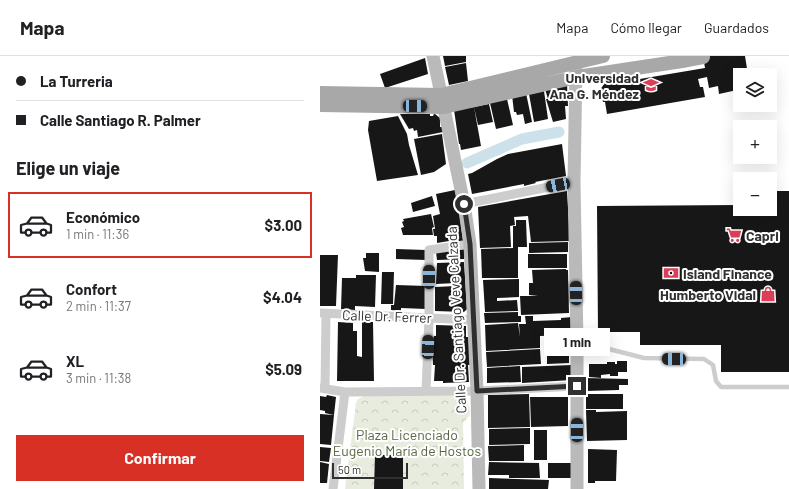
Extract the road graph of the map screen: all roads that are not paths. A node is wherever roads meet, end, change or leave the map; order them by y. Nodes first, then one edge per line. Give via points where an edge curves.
1 (432, 56) edge
2 (603, 56) edge
3 (700, 57) edge
4 (576, 59) edge
5 (577, 77) junction
6 (320, 93) edge
7 (443, 101) junction
8 (320, 105) edge
9 (574, 182) junction
10 (464, 204) junction
11 (470, 244) junction
12 (323, 314) edge
13 (429, 318) junction
14 (474, 320) junction
15 (577, 341) junction
16 (577, 386) junction
17 (789, 387) edge
18 (322, 388) edge
19 (426, 391) junction
20 (477, 391) junction
21 (345, 392) junction
22 (333, 489) edge
23 (479, 489) edge
24 (577, 489) edge

1 - 7 street, Calle Dr. Santiago Veve Calzada
2 - 4 main road
3 - 5 main road via 682,62
4 - 5 street
4 - 7 main road
5 - 7 main road
5 - 9 street
6 - 7 main road
7 - 8 main road
7 - 10 street, Calle Dr. Santiago Veve Calzada
9 - 10 street
9 - 15 street
10 - 11 street, Calle Dr. Santiago Veve Calzada
11 - 13 street via 430,250
11 - 14 street, Calle Dr. Santiago Veve Calzada
12 - 13 street, Calle Dr. Ferrer
12 - 18 street, Calle Dr. Ferrer
13 - 14 street, Calle Dr. Ferrer
13 - 19 street
14 - 20 street, Calle Dr. Santiago Veve Calzada
15 - 16 street
15 - 17 lane via 644,358 704,359 713,365 716,382 721,387
16 - 20 street
16 - 24 street
18 - 21 street
19 - 20 street
19 - 21 street
20 - 23 street, Calle Dr. Santiago Veve Calzada
21 - 22 street

